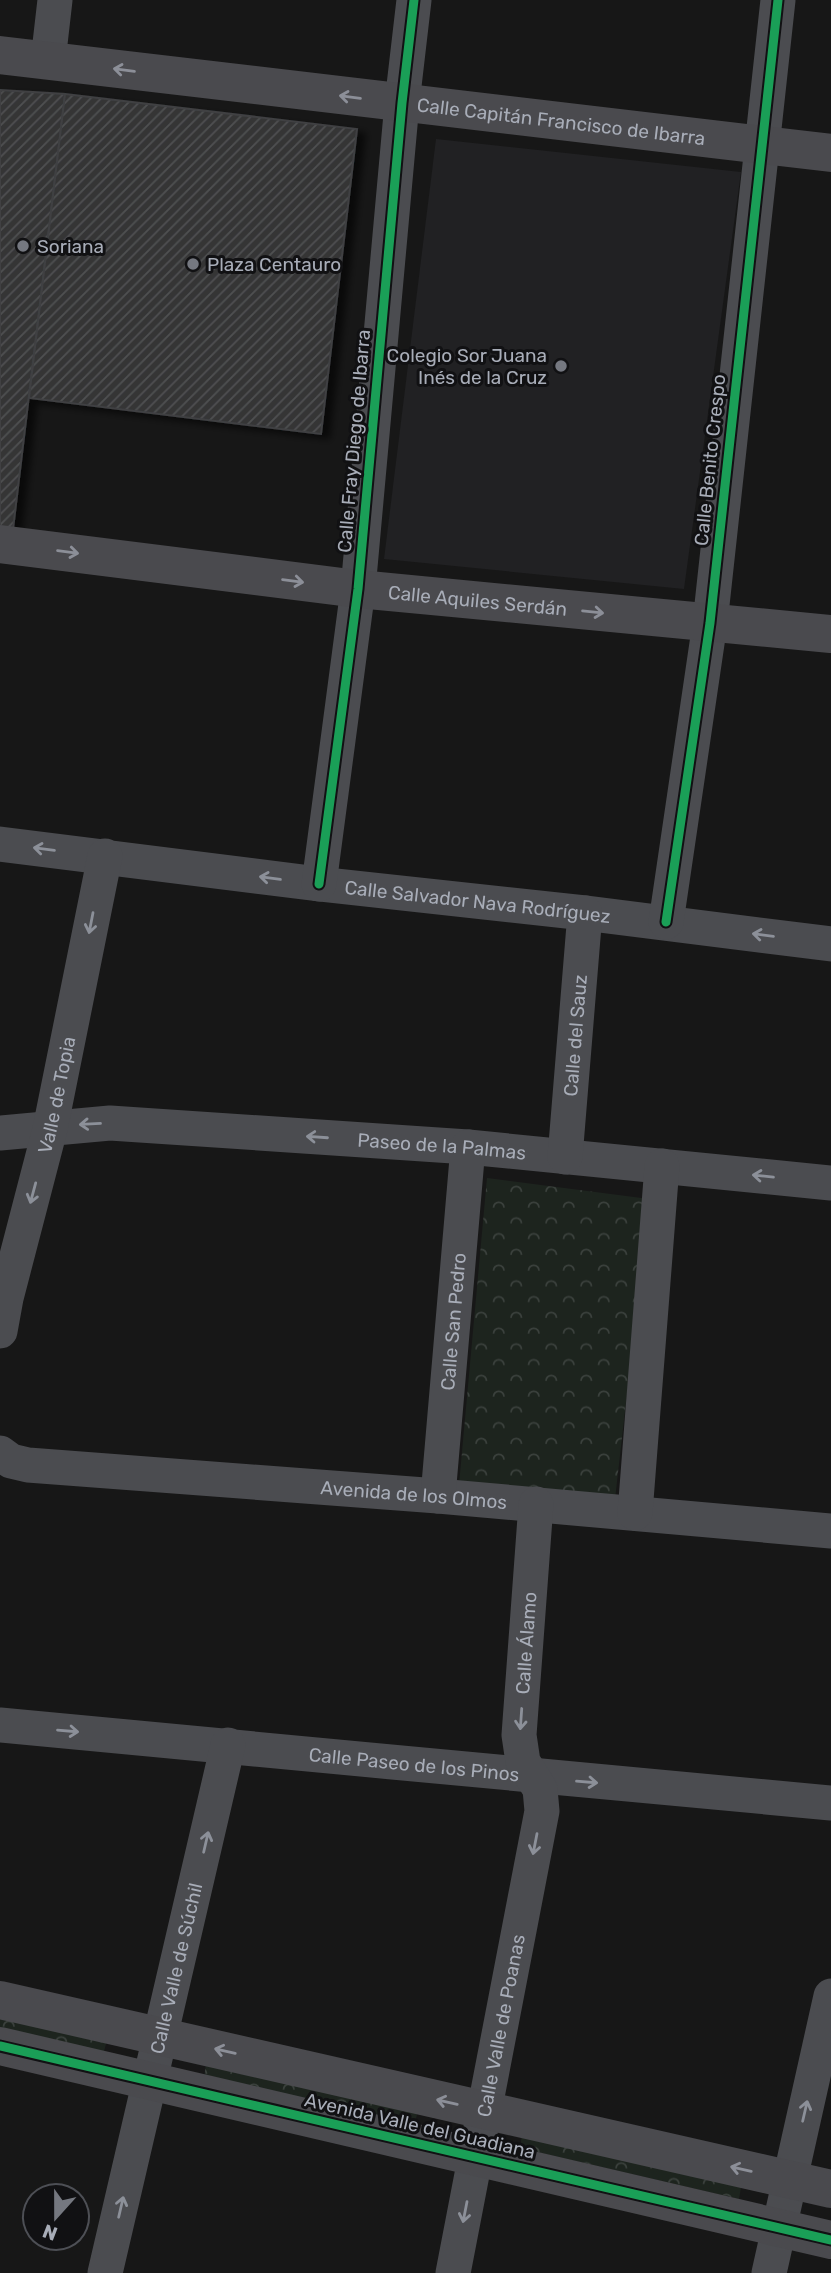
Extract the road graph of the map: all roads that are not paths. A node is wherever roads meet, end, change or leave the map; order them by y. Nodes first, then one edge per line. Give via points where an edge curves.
1 (55, 0) edge
2 (414, 0) edge
3 (778, 0) edge
4 (0, 55) edge
5 (48, 61) junction
6 (402, 103) junction
7 (762, 145) junction
8 (831, 153) edge
9 (0, 544) edge
10 (358, 589) junction
11 (710, 623) junction
12 (831, 634) edge
13 (0, 844) edge
14 (105, 856) junction
15 (319, 884) junction
16 (585, 913) junction
17 (666, 922) junction
18 (831, 944) edge
19 (50, 1129) junction
20 (0, 1133) edge
21 (468, 1147) junction
22 (565, 1157) junction
23 (662, 1166) junction
24 (831, 1183) edge
25 (0, 1331) edge
26 (0, 1453) edge
27 (438, 1496) junction
28 (536, 1504) junction
29 (635, 1513) junction
30 (831, 1531) edge
31 (0, 1725) edge
32 (228, 1745) junction
33 (535, 1778) junction
34 (831, 1803) edge
35 (831, 1996) edge
36 (0, 2000) edge
37 (161, 2036) junction
38 (0, 2046) edge
39 (151, 2081) junction
40 (485, 2110) junction
41 (475, 2157) junction
42 (790, 2180) junction
43 (831, 2189) edge
44 (779, 2227) junction
45 (831, 2240) edge
46 (105, 2273) edge
47 (453, 2273) edge
48 (769, 2273) edge

1 - 5 street
2 - 6 street, Calle Fray Diego de Ibarra
3 - 7 street, Calle Benito Crespo
4 - 5 street, Calle Capitán Francisco de Ibarra
6 -> 5 street, Calle Capitán Francisco de Ibarra
6 - 7 street, Calle Capitán Francisco de Ibarra
6 - 10 street, Calle Fray Diego de Ibarra
7 - 8 street, Calle Capitán Francisco de Ibarra
7 - 11 street, Calle Benito Crespo
9 -> 10 street, Calle Aquiles Serdán
10 -> 11 street, Calle Aquiles Serdán
10 - 15 street, Calle Fray Diego de Ibarra
11 - 12 street, Calle Aquiles Serdán
11 - 17 street, Calle Benito Crespo
14 -> 13 street, Calle Salvador Nava Rodríguez
15 -> 14 street, Calle Salvador Nava Rodríguez
14 -> 19 street, Valle de Topia
15 - 16 street, Calle Salvador Nava Rodríguez
16 - 17 street, Calle Salvador Nava Rodríguez
16 - 22 street, Calle del Sauz
18 -> 17 street, Calle Salvador Nava Rodríguez
19 - 20 street, Paseo de la Palmas
21 -> 19 street, Paseo de la Palmas via 110,1123
19 -> 25 street, Valle de Topia
21 - 22 street, Paseo de la Palmas
21 - 27 street, Calle San Pedro
22 - 23 street, Paseo de la Palmas
24 -> 23 street, Paseo de la Palmas
23 - 29 street
26 - 27 street, Avenida de los Olmos via 28,1465
27 - 28 street, Avenida de los Olmos
28 - 29 street, Avenida de los Olmos
28 -> 33 street, Calle Álamo via 520,1735 523,1762
29 - 30 street, Avenida de los Olmos
31 -> 32 street, Calle Paseo de los Pinos
32 - 33 street, Calle Paseo de los Pinos
37 -> 32 street, Calle Valle de Súchil
33 -> 34 street, Calle Paseo de los Pinos
33 -> 40 street, Calle Valle de Poanas via 541,1811
42 -> 35 street
36 - 37 street, Avenida Valle del Guadiana
37 - 39 street, Calle Valle de Súchil
40 -> 37 street, Avenida Valle del Guadiana
38 - 39 street, Avenida Valle del Guadiana
39 - 41 street, Avenida Valle del Guadiana
46 -> 39 street, Calle Valle de Súchil
40 - 41 street, Calle Valle de Poanas
42 -> 40 street, Avenida Valle del Guadiana
41 - 44 street, Avenida Valle del Guadiana
41 -> 47 street, Calle Valle de Poanas
42 - 43 street, Avenida Valle del Guadiana
42 - 44 street
44 - 45 street, Avenida Valle del Guadiana
44 - 48 street

